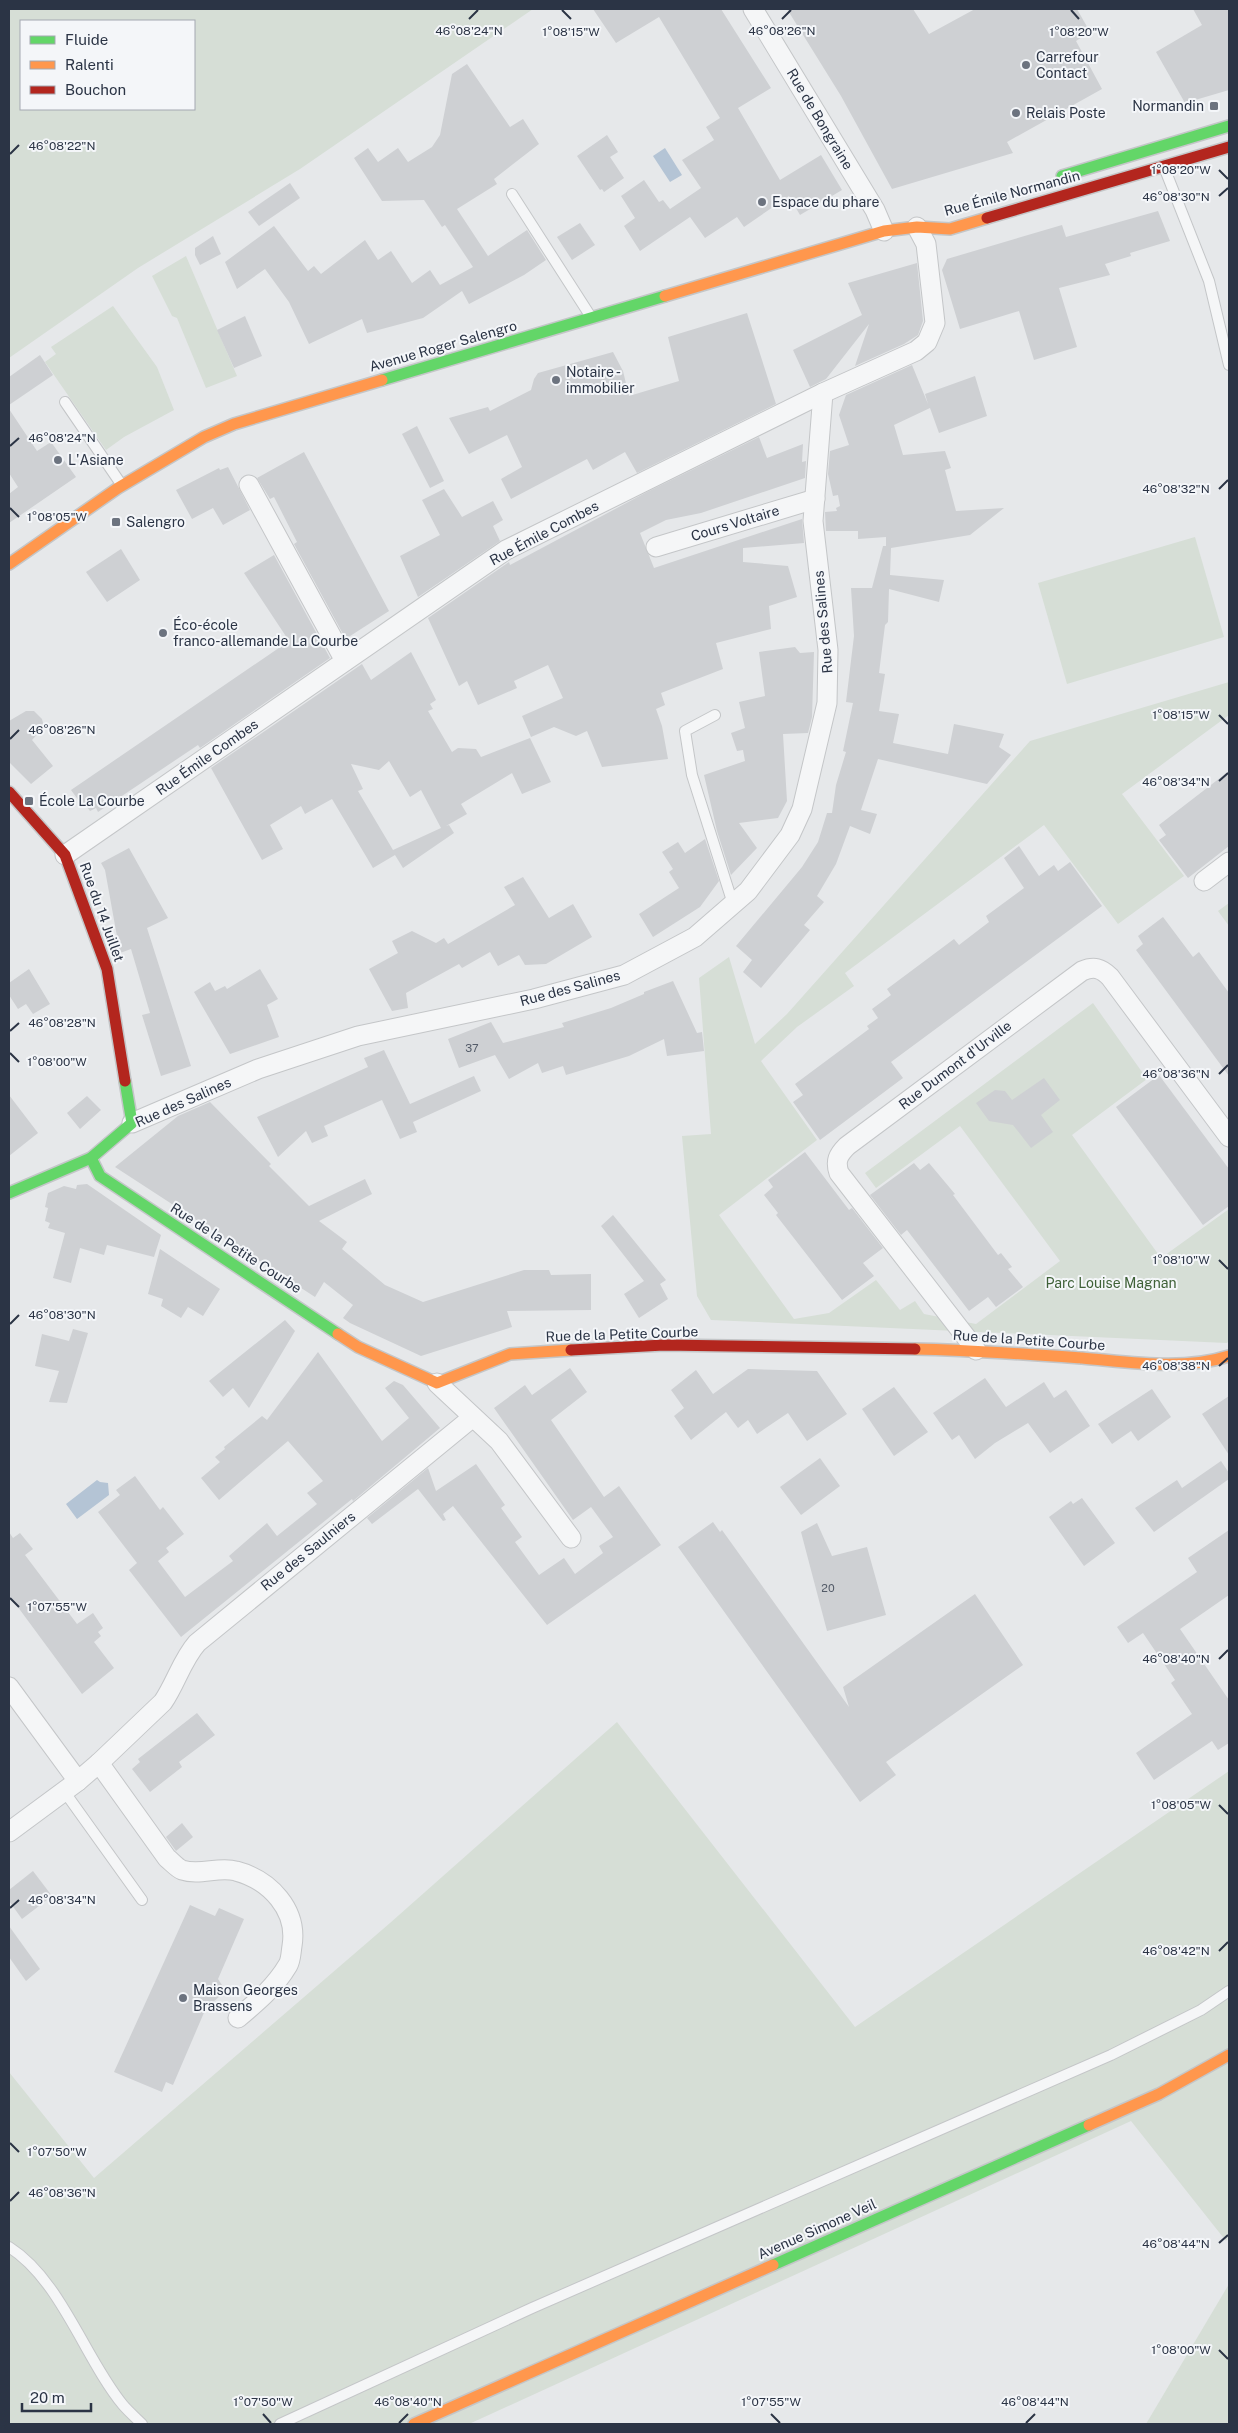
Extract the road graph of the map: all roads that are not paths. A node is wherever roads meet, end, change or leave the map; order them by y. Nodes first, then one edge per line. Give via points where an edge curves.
1 (753, 9) edge
2 (1229, 126) edge
3 (1229, 146) edge
4 (1158, 148) junction
5 (1164, 167) junction
6 (1052, 179) dead end
7 (512, 194) dead end
8 (940, 215) dead end
9 (917, 227) junction
10 (884, 231) junction
11 (591, 318) junction
12 (1229, 365) edge
13 (823, 393) junction
14 (65, 402) dead end
15 (122, 485) junction
16 (249, 485) dead end
17 (815, 499) junction
18 (656, 548) dead end
19 (9, 564) edge
20 (345, 662) junction
21 (715, 715) dead end
22 (9, 792) edge
23 (65, 855) junction
24 (1229, 862) edge
25 (1204, 881) dead end
26 (732, 904) junction
27 (132, 1123) junction
28 (1229, 1137) edge
29 (91, 1158) junction
30 (9, 1193) edge
31 (976, 1350) junction
32 (1229, 1356) edge
33 (437, 1383) junction
34 (473, 1417) junction
35 (571, 1538) dead end
36 (9, 1687) edge
37 (99, 1763) junction
38 (71, 1786) junction
39 (9, 1832) edge
40 (142, 1900) dead end
41 (1229, 1991) edge
42 (238, 2018) dead end
43 (1229, 2055) edge
44 (9, 2247) edge
45 (142, 2424) edge
46 (280, 2424) edge
47 (414, 2424) edge

1 - 10 street, Rue de Bongraine via 875,210
2 - 4 main road, Rue Émile Normandin
3 - 5 main road, Rue Émile Normandin
4 - 5 lane
4 - 6 main road, Rue Émile Normandin
5 - 9 main road, Rue Émile Normandin via 950,229
5 - 12 lane via 1209,281
7 - 11 lane
8 - 9 main road, Rue Émile Normandin
9 - 10 main road, Avenue Roger Salengro
9 - 13 street, Rue Émile Combes via 926,244 934,331 916,351
10 - 11 main road, Avenue Roger Salengro
11 - 15 main road, Avenue Roger Salengro via 234,424 175,452
13 - 17 street, Rue des Salines
13 - 20 street, Rue Émile Combes via 506,550
14 - 15 lane
15 - 19 main road, Avenue Roger Salengro
16 - 20 street
17 - 18 street, Cours Voltaire
17 - 26 street, Rue des Salines via 813,521 828,650 827,703 802,809 790,835 748,891
20 - 23 street, Rue Émile Combes
21 - 26 lane via 685,731 692,775
22 - 23 main road, Rue du 14 Juillet
23 - 27 main road, Rue du 14 Juillet via 107,969
24 - 25 street
26 - 27 street, Rue des Salines via 695,937 624,975 534,1000 358,1036 258,1069
27 - 29 main road, Rue des Salines
28 - 31 street, Rue Dumont d'Urville via 1110,977 1104,971 1091,967 1082,970 847,1146 838,1155 838,1173
29 - 30 main road, Rue des Salines
29 - 33 main road, Rue de la Petite Courbe via 100,1176 358,1347
31 - 32 main road, Rue de la Petite Courbe via 1160,1364 1207,1363
31 - 33 main road, Rue de la Petite Courbe via 664,1345 510,1354
33 - 34 street
34 - 35 street via 499,1441
34 - 37 street, Rue des Saulniers via 197,1643 188,1653 163,1702
36 - 38 street
37 - 38 street, Rue des Saulniers
37 - 42 street via 174,1864 182,1870 234,1870 256,1878 275,1892 288,1914 294,1933 289,1963 272,1989
38 - 39 street, Rue des Saulniers
38 - 40 lane
41 - 46 lane via 1201,2010 1111,2055 532,2308
43 - 47 main road, Avenue Simone Veil via 1159,2094
44 - 45 lane via 53,2294 122,2404

